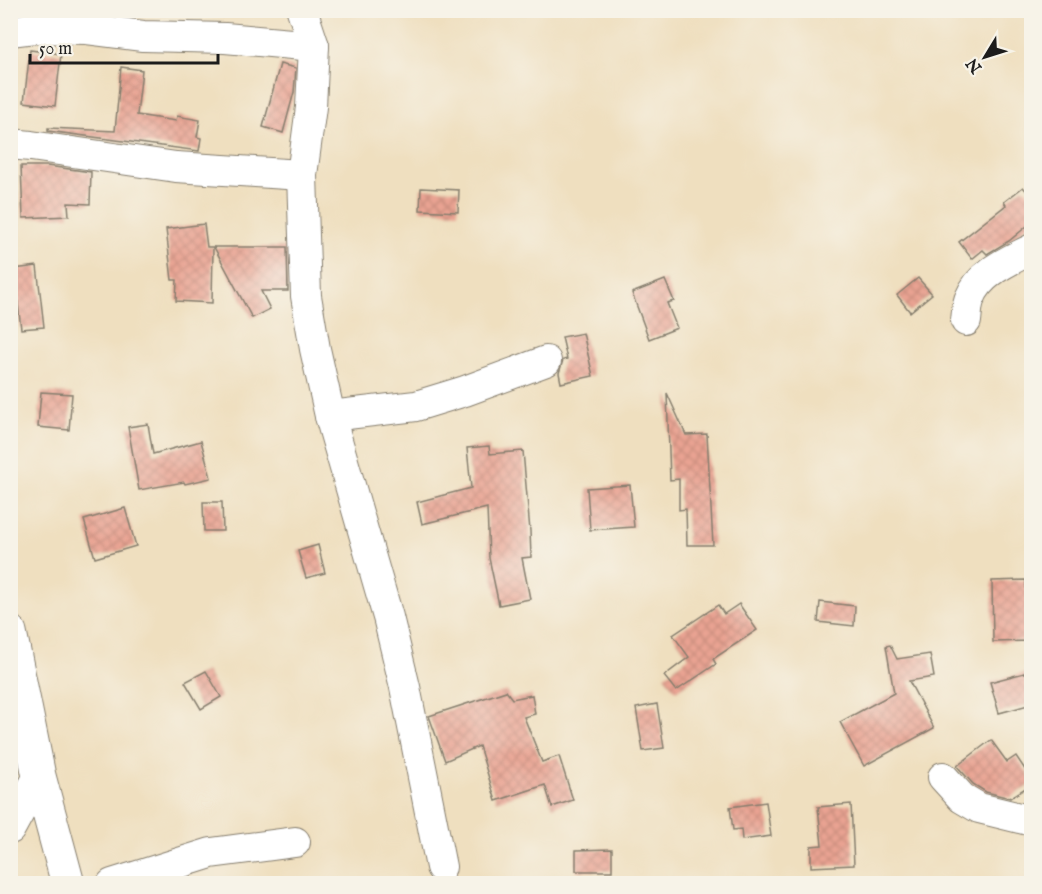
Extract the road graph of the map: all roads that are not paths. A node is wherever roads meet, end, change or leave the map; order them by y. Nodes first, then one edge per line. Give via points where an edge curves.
1 (303, 10) edge
2 (10, 31) edge
3 (314, 46) junction
4 (10, 144) edge
5 (302, 175) junction
6 (1032, 249) edge
7 (966, 321) dead end
8 (546, 361) dead end
9 (330, 416) junction
10 (10, 632) edge
11 (39, 776) junction
12 (943, 777) dead end
13 (1032, 821) edge
14 (10, 830) edge
15 (295, 842) dead end
16 (441, 867) dead end
17 (68, 884) edge
18 (112, 884) edge

1 - 3 street
2 - 3 street via 87,29
3 - 5 street
4 - 5 street via 176,168
5 - 9 street via 306,296
6 - 7 street via 983,279 970,298
8 - 9 street via 416,405
9 - 16 street via 388,617
10 - 11 street
11 - 14 street
11 - 17 street
12 - 13 street via 962,798 979,808
15 - 18 street via 211,853

